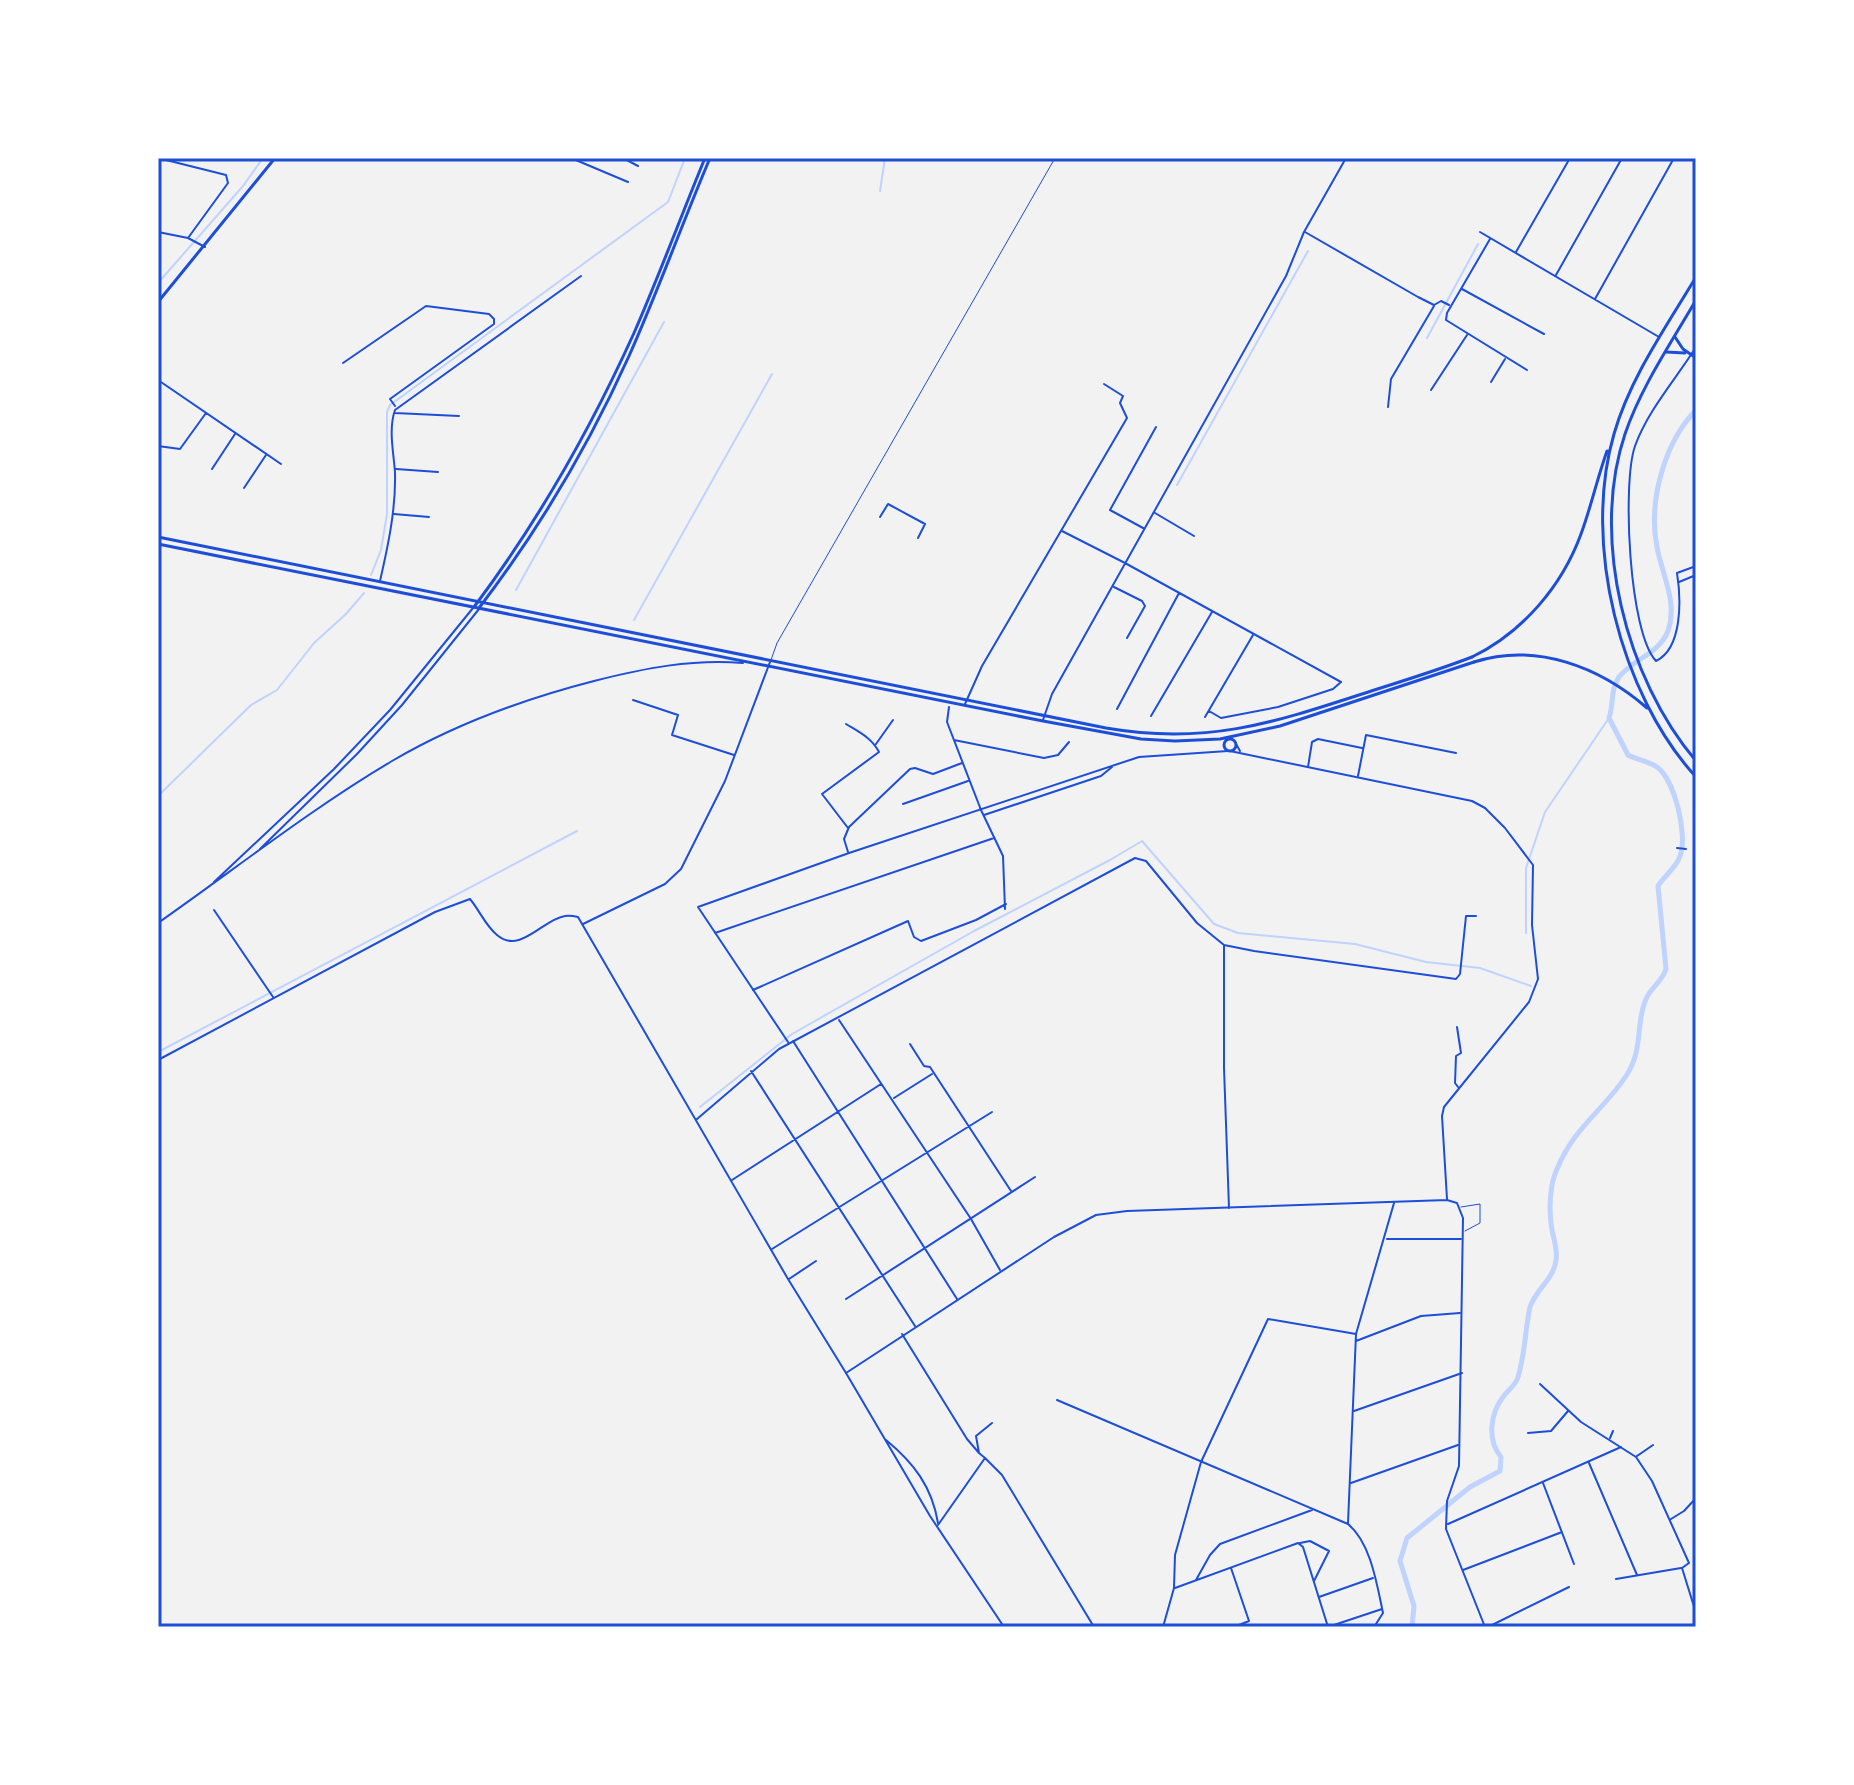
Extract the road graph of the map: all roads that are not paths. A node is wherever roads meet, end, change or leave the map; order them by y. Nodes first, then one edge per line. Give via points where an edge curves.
1 (158, 158) edge
2 (275, 158) edge
3 (571, 158) edge
4 (623, 158) edge
5 (708, 158) edge
6 (1055, 158) edge
7 (1346, 158) edge
8 (1570, 158) edge
9 (1622, 158) edge
10 (1674, 158) edge
11 (638, 166) dead end
12 (628, 182) dead end
13 (158, 232) edge
14 (1304, 232) junction
15 (1480, 232) dead end
16 (188, 238) junction
17 (1491, 238) junction
18 (205, 247) junction
19 (1516, 253) junction
20 (581, 276) dead end
21 (1555, 276) junction
22 (1696, 277) edge
23 (1461, 288) junction
24 (1595, 299) junction
25 (1696, 300) edge
26 (158, 302) edge
27 (1434, 305) junction
28 (1451, 306) junction
29 (1467, 334) junction
30 (1544, 334) dead end
31 (1660, 337) junction
32 (1675, 337) junction
33 (1696, 347) edge
34 (1666, 352) junction
35 (1691, 355) junction
36 (1506, 358) junction
37 (1696, 358) edge
38 (343, 363) dead end
39 (1527, 370) dead end
40 (158, 380) edge
41 (1491, 382) dead end
42 (1104, 384) dead end
43 (1431, 390) dead end
44 (1388, 407) dead end
45 (397, 408) junction
46 (206, 412) junction
47 (393, 413) junction
48 (459, 416) dead end
49 (1156, 427) dead end
50 (236, 433) junction
51 (1614, 433) junction
52 (158, 446) edge
53 (267, 454) junction
54 (281, 464) dead end
55 (212, 469) dead end
56 (395, 469) junction
57 (438, 472) dead end
58 (244, 488) dead end
59 (1154, 512) junction
60 (394, 514) junction
61 (429, 517) dead end
62 (880, 517) dead end
63 (1144, 529) junction
64 (1062, 531) junction
65 (1194, 536) dead end
66 (158, 537) edge
67 (164, 538) junction
68 (918, 538) dead end
69 (160, 544) edge
70 (1125, 563) junction
71 (1696, 566) edge
72 (1696, 575) edge
73 (379, 582) junction
74 (1678, 582) junction
75 (1113, 586) junction
76 (1179, 592) junction
77 (478, 602) junction
78 (483, 603) junction
79 (474, 607) junction
80 (479, 608) junction
81 (1213, 611) junction
82 (1254, 634) junction
83 (1127, 638) dead end
84 (1473, 659) junction
85 (752, 663) junction
86 (769, 664) junction
87 (633, 700) dead end
88 (965, 703) junction
89 (949, 707) dead end
90 (1117, 709) dead end
91 (1209, 711) junction
92 (1649, 711) junction
93 (1151, 716) dead end
94 (1205, 717) dead end
95 (1043, 718) junction
96 (893, 720) dead end
97 (846, 724) dead end
98 (1238, 730) junction
99 (1220, 733) junction
100 (1240, 736) junction
101 (1220, 739) junction
102 (1230, 739) junction
103 (953, 740) junction
104 (1069, 742) dead end
105 (1236, 744) junction
106 (875, 745) junction
107 (1224, 745) junction
108 (1363, 748) junction
109 (1217, 751) junction
110 (1230, 751) junction
111 (1456, 753) dead end
112 (1244, 754) junction
113 (735, 755) junction
114 (1696, 761) edge
115 (962, 763) junction
116 (1115, 765) junction
117 (1308, 767) junction
118 (1358, 776) junction
119 (1696, 777) edge
120 (969, 780) junction
121 (903, 804) dead end
122 (981, 810) junction
123 (983, 815) junction
124 (848, 829) junction
125 (994, 838) junction
126 (1677, 848) dead end
127 (1686, 849) dead end
128 (849, 853) junction
129 (253, 856) junction
130 (209, 888) junction
131 (1006, 904) junction
132 (1005, 909) dead end
133 (214, 910) dead end
134 (1476, 916) dead end
135 (158, 923) edge
136 (583, 924) junction
137 (715, 933) junction
138 (1224, 945) junction
139 (752, 990) junction
140 (273, 997) junction
141 (838, 1018) junction
142 (1457, 1027) dead end
143 (791, 1042) junction
144 (910, 1044) dead end
145 (158, 1060) edge
146 (751, 1071) junction
147 (933, 1073) junction
148 (882, 1084) junction
149 (1458, 1088) junction
150 (892, 1099) junction
151 (839, 1111) junction
152 (992, 1112) dead end
153 (696, 1120) junction
154 (969, 1126) junction
155 (796, 1138) junction
156 (926, 1151) junction
157 (1035, 1177) dead end
158 (882, 1179) junction
159 (732, 1180) junction
160 (1012, 1192) junction
161 (1447, 1200) junction
162 (1394, 1203) junction
163 (840, 1206) junction
164 (1461, 1207) junction
165 (1229, 1208) junction
166 (971, 1219) junction
167 (1463, 1233) junction
168 (1385, 1239) junction
169 (1461, 1239) junction
170 (927, 1247) junction
171 (771, 1249) junction
172 (816, 1261) dead end
173 (1001, 1271) junction
174 (884, 1276) junction
175 (788, 1279) junction
176 (846, 1299) dead end
177 (957, 1299) junction
178 (1462, 1313) junction
179 (915, 1326) junction
180 (902, 1334) junction
181 (1356, 1334) junction
182 (1355, 1342) junction
183 (846, 1373) junction
184 (1462, 1373) junction
185 (1540, 1384) dead end
186 (1057, 1400) dead end
187 (1568, 1410) junction
188 (1353, 1412) junction
189 (992, 1423) dead end
190 (1613, 1431) dead end
191 (1528, 1433) dead end
192 (885, 1439) junction
193 (1609, 1439) junction
194 (1459, 1445) junction
195 (1653, 1445) dead end
196 (1622, 1447) junction
197 (979, 1453) junction
198 (1636, 1457) junction
199 (985, 1458) junction
200 (1201, 1462) junction
201 (1589, 1462) junction
202 (1543, 1482) junction
203 (1350, 1483) junction
204 (1696, 1498) edge
205 (1313, 1509) junction
206 (1670, 1519) junction
207 (1348, 1524) junction
208 (1448, 1524) junction
209 (938, 1525) junction
210 (1562, 1532) junction
211 (1298, 1543) junction
212 (1696, 1559) edge
213 (1689, 1563) junction
214 (1574, 1564) dead end
215 (1231, 1567) junction
216 (1682, 1568) junction
217 (1463, 1570) junction
218 (1637, 1575) junction
219 (1374, 1578) junction
220 (1616, 1579) dead end
221 (1196, 1580) junction
222 (1313, 1582) junction
223 (1569, 1587) dead end
224 (1174, 1588) junction
225 (1319, 1598) junction
226 (1382, 1609) junction
227 (1696, 1613) edge
228 (1243, 1625) edge
229 (1004, 1627) edge
230 (1094, 1627) edge
231 (1163, 1627) edge
232 (1234, 1627) edge
233 (1374, 1627) edge
234 (1486, 1627) edge

1 - 16 street via 228,179
2 - 18 main road
3 - 12 street
4 - 11 street
5 - 77 main road via 609,386 543,506
5 - 78 main road via 653,301 603,407 547,510
6 - 86 lane
7 - 14 street
8 - 19 street
9 - 21 street
10 - 24 street
13 - 16 street
14 - 27 street
14 - 59 street via 1286,276
15 - 17 street
16 - 18 street
17 - 19 street
17 - 23 street
18 - 26 main road
19 - 21 street
20 - 45 street
21 - 24 street
22 - 31 main road
23 - 28 street
23 - 30 street
24 - 31 street
25 - 32 main road
27 - 28 street via 1441,301
27 - 44 street via 1391,379
28 - 29 street via 1447,322
29 - 36 street
29 - 43 street
31 - 51 main road
32 - 34 main road
32 - 35 main road
33 - 35 street
34 - 35 main road
34 - 114 main road via 1619,453 1612,534 1637,657 1663,717
35 - 37 main road
35 - 74 street via 1644,426 1629,471 1634,586 1646,647 1657,660 1673,638
36 - 39 street
36 - 41 street
38 - 45 street via 426,306 494,319 390,399
40 - 46 street
42 - 64 street via 1123,396 1120,403 1127,418
45 - 47 street
46 - 50 street
46 - 52 street via 180,449
47 - 48 street
47 - 56 street
49 - 63 street via 1110,510
50 - 53 street
50 - 55 street
51 - 84 main road via 1580,538 1561,575 1527,617
51 - 92 main road via 1604,484 1602,536 1610,590
53 - 54 street
53 - 58 street
56 - 57 street
56 - 60 street
59 - 63 street
59 - 65 street
60 - 61 street
60 - 73 street
62 - 68 street via 888,504 925,524
63 - 70 street
64 - 70 street
64 - 88 street
66 - 67 main road
67 - 69 main road
67 - 73 main road
69 - 79 main road
70 - 75 street
70 - 76 street
71 - 74 street via 1677,573
72 - 74 street
73 - 77 main road
75 - 83 street via 1145,606
75 - 95 street
76 - 81 street
76 - 90 street
77 - 78 main road
77 - 79 main road
78 - 80 main road
78 - 86 main road
79 - 80 main road
79 - 130 street via 390,710
80 - 85 main road
80 - 129 street via 377,732
81 - 82 street
81 - 93 street
82 - 91 street
82 - 91 street via 1341,682 1278,707 1221,718
84 - 92 main road via 1543,657 1570,663 1611,681
84 - 98 main road
84 - 100 main road
85 - 86 main road
85 - 129 street via 699,661 645,668 486,716 394,760
86 - 88 main road
86 - 113 street
87 - 113 street via 678,715 672,735
88 - 95 main road
89 - 103 street
91 - 94 street
92 - 119 main road
95 - 99 main road via 1137,733
95 - 101 main road via 1141,739
96 - 106 street
97 - 106 street
98 - 99 main road
98 - 102 main road
99 - 102 main road
100 - 102 main road
100 - 105 main road
101 - 102 main road
101 - 107 main road
102 - 105 main road
102 - 107 main road
103 - 104 street via 1044,758 1058,755
103 - 115 street
105 - 110 main road
105 - 112 street
106 - 124 street via 878,755 822,794
107 - 109 street
107 - 110 main road
108 - 111 street via 1366,735
108 - 117 street via 1318,739 1312,742
108 - 118 street
109 - 110 street
109 - 116 street via 1139,757
110 - 112 street
112 - 117 street
113 - 136 street via 674,876
115 - 120 street
115 - 124 street via 933,774 910,769
116 - 122 street
116 - 123 street via 1101,776
117 - 118 street
118 - 149 street via 1476,803 1505,828 1534,867 1536,991
120 - 121 street
120 - 122 street
122 - 123 street
122 - 128 street
123 - 125 street
124 - 128 street via 844,839
125 - 131 street via 1004,862
125 - 137 street
126 - 127 street
128 - 137 street via 698,907
129 - 130 street
130 - 135 street
131 - 132 street
131 - 139 street via 921,941 908,921
133 - 140 street
134 - 138 street via 1466,916 1456,979
136 - 140 street via 578,917 564,916 519,941 508,941 487,926 470,899
136 - 153 street
137 - 139 street
138 - 141 street via 1197,923 1139,857
138 - 165 street
139 - 143 street
140 - 145 street
141 - 143 street
141 - 148 street
142 - 149 street
143 - 146 street
143 - 151 street
144 - 147 street
146 - 153 street
146 - 155 street
147 - 150 street
147 - 154 street
148 - 150 street
148 - 151 street
149 - 161 street via 1442,1111
150 - 156 street
151 - 155 street
151 - 158 street
152 - 154 street
153 - 159 street
154 - 156 street
154 - 160 street
155 - 159 street
155 - 163 street
156 - 158 street
156 - 166 street
157 - 160 street
158 - 163 street
158 - 170 street
159 - 171 street
160 - 166 street
161 - 162 street
161 - 164 street
162 - 165 street
162 - 168 street
163 - 171 street
163 - 174 street
164 - 167 street
164 - 167 lane via 1480,1204 1480,1223
165 - 173 street via 1096,1215
166 - 170 street
166 - 173 street
167 - 169 street
168 - 169 street
168 - 181 street
169 - 178 street
170 - 174 street
170 - 177 street
171 - 175 street
172 - 175 street
173 - 177 street
174 - 176 street
174 - 179 street
175 - 183 street
177 - 179 street
178 - 182 street via 1421,1316
178 - 184 street
179 - 180 street
180 - 183 street
180 - 197 street
181 - 182 street
181 - 200 street via 1268,1319
182 - 188 street
183 - 192 street
184 - 188 street
184 - 194 street
185 - 187 street
186 - 200 street
187 - 191 street via 1551,1431
187 - 193 street
188 - 203 street
189 - 197 street via 976,1436
190 - 193 street
192 - 209 street
192 - 209 street via 915,1466 930,1492
193 - 196 street
194 - 203 street
194 - 208 street via 1459,1466 1447,1501
195 - 198 street
196 - 198 street
196 - 201 street
197 - 199 street
198 - 206 street
199 - 209 street
199 - 230 street via 1002,1475
200 - 205 street
200 - 224 street via 1175,1555
201 - 202 street
201 - 218 street
202 - 208 street
202 - 210 street
203 - 207 street
204 - 206 street
205 - 207 street
205 - 221 street via 1220,1544
206 - 213 street
207 - 219 street via 1359,1533
208 - 217 street
209 - 229 street
210 - 214 street
210 - 217 street
211 - 215 street
211 - 222 street
211 - 222 street via 1310,1541 1329,1551
212 - 213 street
213 - 216 street
215 - 221 street
215 - 228 street via 1249,1621
216 - 218 street
216 - 227 street
217 - 234 street
218 - 220 street
219 - 225 street
219 - 226 street
221 - 224 street
222 - 225 street
223 - 234 street
224 - 231 street
225 - 226 street via 1328,1627
226 - 233 street
228 - 232 street

